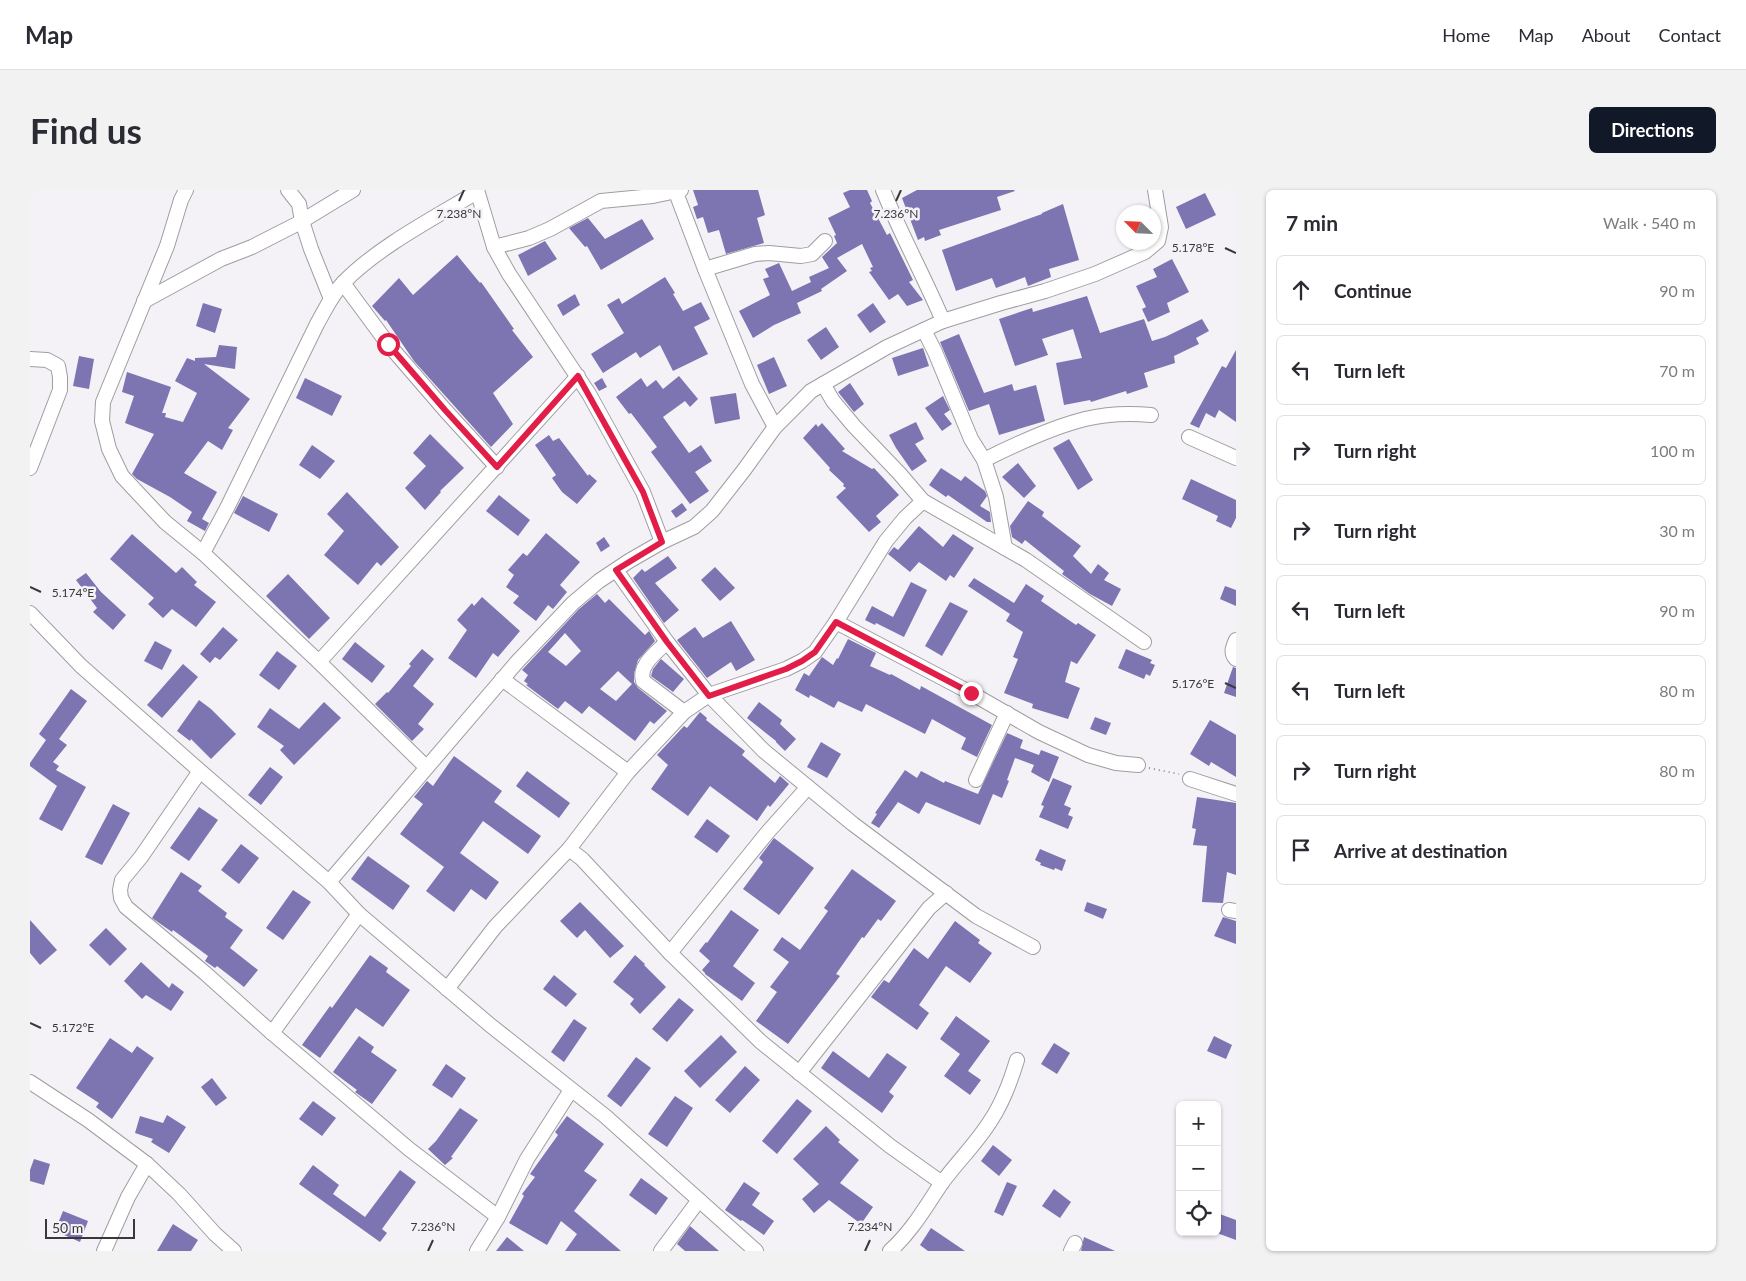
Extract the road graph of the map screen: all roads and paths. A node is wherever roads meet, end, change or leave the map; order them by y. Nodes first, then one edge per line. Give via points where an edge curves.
1 (186, 190) edge
2 (288, 190) edge
3 (353, 190) edge
4 (883, 190) edge
5 (1155, 190) edge
6 (477, 191) edge
7 (677, 191) edge
8 (302, 221) junction
9 (825, 241) dead end
10 (494, 247) junction
11 (705, 269) junction
12 (343, 283) junction
13 (331, 299) junction
14 (144, 301) junction
15 (944, 321) junction
16 (924, 330) junction
17 (30, 359) edge
18 (578, 376) junction
19 (823, 384) junction
20 (1151, 415) dead end
21 (775, 427) junction
22 (1189, 437) dead end
23 (1236, 458) edge
24 (984, 460) junction
25 (497, 467) junction
26 (30, 468) edge
27 (923, 501) junction
28 (662, 542) junction
29 (1005, 548) junction
30 (203, 552) junction
31 (616, 570) junction
32 (30, 613) edge
33 (836, 622) junction
34 (1236, 640) edge
35 (667, 642) junction
36 (1144, 642) dead end
37 (1236, 659) edge
38 (319, 662) junction
39 (502, 679) junction
40 (709, 696) junction
41 (684, 712) junction
42 (1007, 713) junction
43 (1138, 765) joint
44 (426, 767) junction
45 (200, 771) junction
46 (628, 772) junction
47 (1190, 778) joint
48 (976, 780) dead end
49 (808, 787) junction
50 (1236, 794) edge
51 (569, 849) junction
52 (329, 882) junction
53 (946, 893) junction
54 (360, 914) junction
55 (1033, 947) dead end
56 (670, 953) junction
57 (447, 989) junction
58 (272, 1033) junction
59 (1017, 1060) dead end
60 (799, 1073) junction
61 (30, 1082) edge
62 (571, 1090) junction
63 (147, 1164) junction
64 (942, 1183) junction
65 (699, 1200) junction
66 (498, 1217) junction
67 (104, 1251) edge
68 (234, 1251) edge
69 (477, 1251) edge
70 (661, 1251) edge
71 (756, 1251) edge
72 (890, 1251) edge

1 - 14 street
2 - 8 street via 299,204
3 - 8 street
4 - 15 street
5 - 15 street via 1161,227 1158,241 1145,252 1095,274
6 - 10 street
6 - 12 street via 365,263
7 - 10 street via 600,201 550,230
7 - 11 street
8 - 13 street
8 - 14 street via 252,248 221,259
9 - 11 street via 812,254 755,254
10 - 18 street
11 - 21 street via 752,384
12 - 13 street
12 - 25 street via 388,344
13 - 30 street
14 - 30 street via 104,402 102,421 109,449 122,476 164,522
15 - 16 street
16 - 19 street
16 - 24 street via 971,439
17 - 26 street via 53,362 58,366 60,390
18 - 25 street
18 - 28 street via 643,492
19 - 21 street via 811,391
19 - 27 street via 854,426
20 - 24 street via 1085,419 1019,443
21 - 28 street via 712,511 694,527
22 - 23 street
24 - 29 street via 996,497
25 - 38 street
27 - 29 street
27 - 33 street via 886,541
28 - 31 street
29 - 36 street
30 - 38 street
31 - 35 street
31 - 39 street via 573,602
32 - 45 street via 81,666
33 - 40 street via 815,652 802,661
33 - 42 street
34 - 37 street via 1232,655
35 - 40 street
35 - 41 street via 643,667 641,676 643,681
38 - 44 street
39 - 44 street
39 - 46 street
40 - 41 street
40 - 49 street via 764,751
41 - 46 street
42 - 43 street via 1088,755
42 - 48 street
43 - 47 path
44 - 52 street
45 - 52 street
45 - 58 street via 122,880 121,898 137,918
46 - 51 street
47 - 50 street
49 - 53 street
49 - 56 street via 767,832
51 - 56 street
51 - 57 street via 494,927
52 - 54 street
53 - 55 street via 976,916
53 - 60 street via 929,908
54 - 57 street
54 - 58 street
56 - 60 street via 761,1042
57 - 62 street
58 - 66 street via 409,1149
59 - 64 street via 992,1119
60 - 64 street
61 - 63 street
62 - 65 street via 606,1116
62 - 66 street via 527,1159
63 - 67 street
63 - 68 street
64 - 72 street via 903,1239
65 - 70 street
65 - 71 street
66 - 69 street

